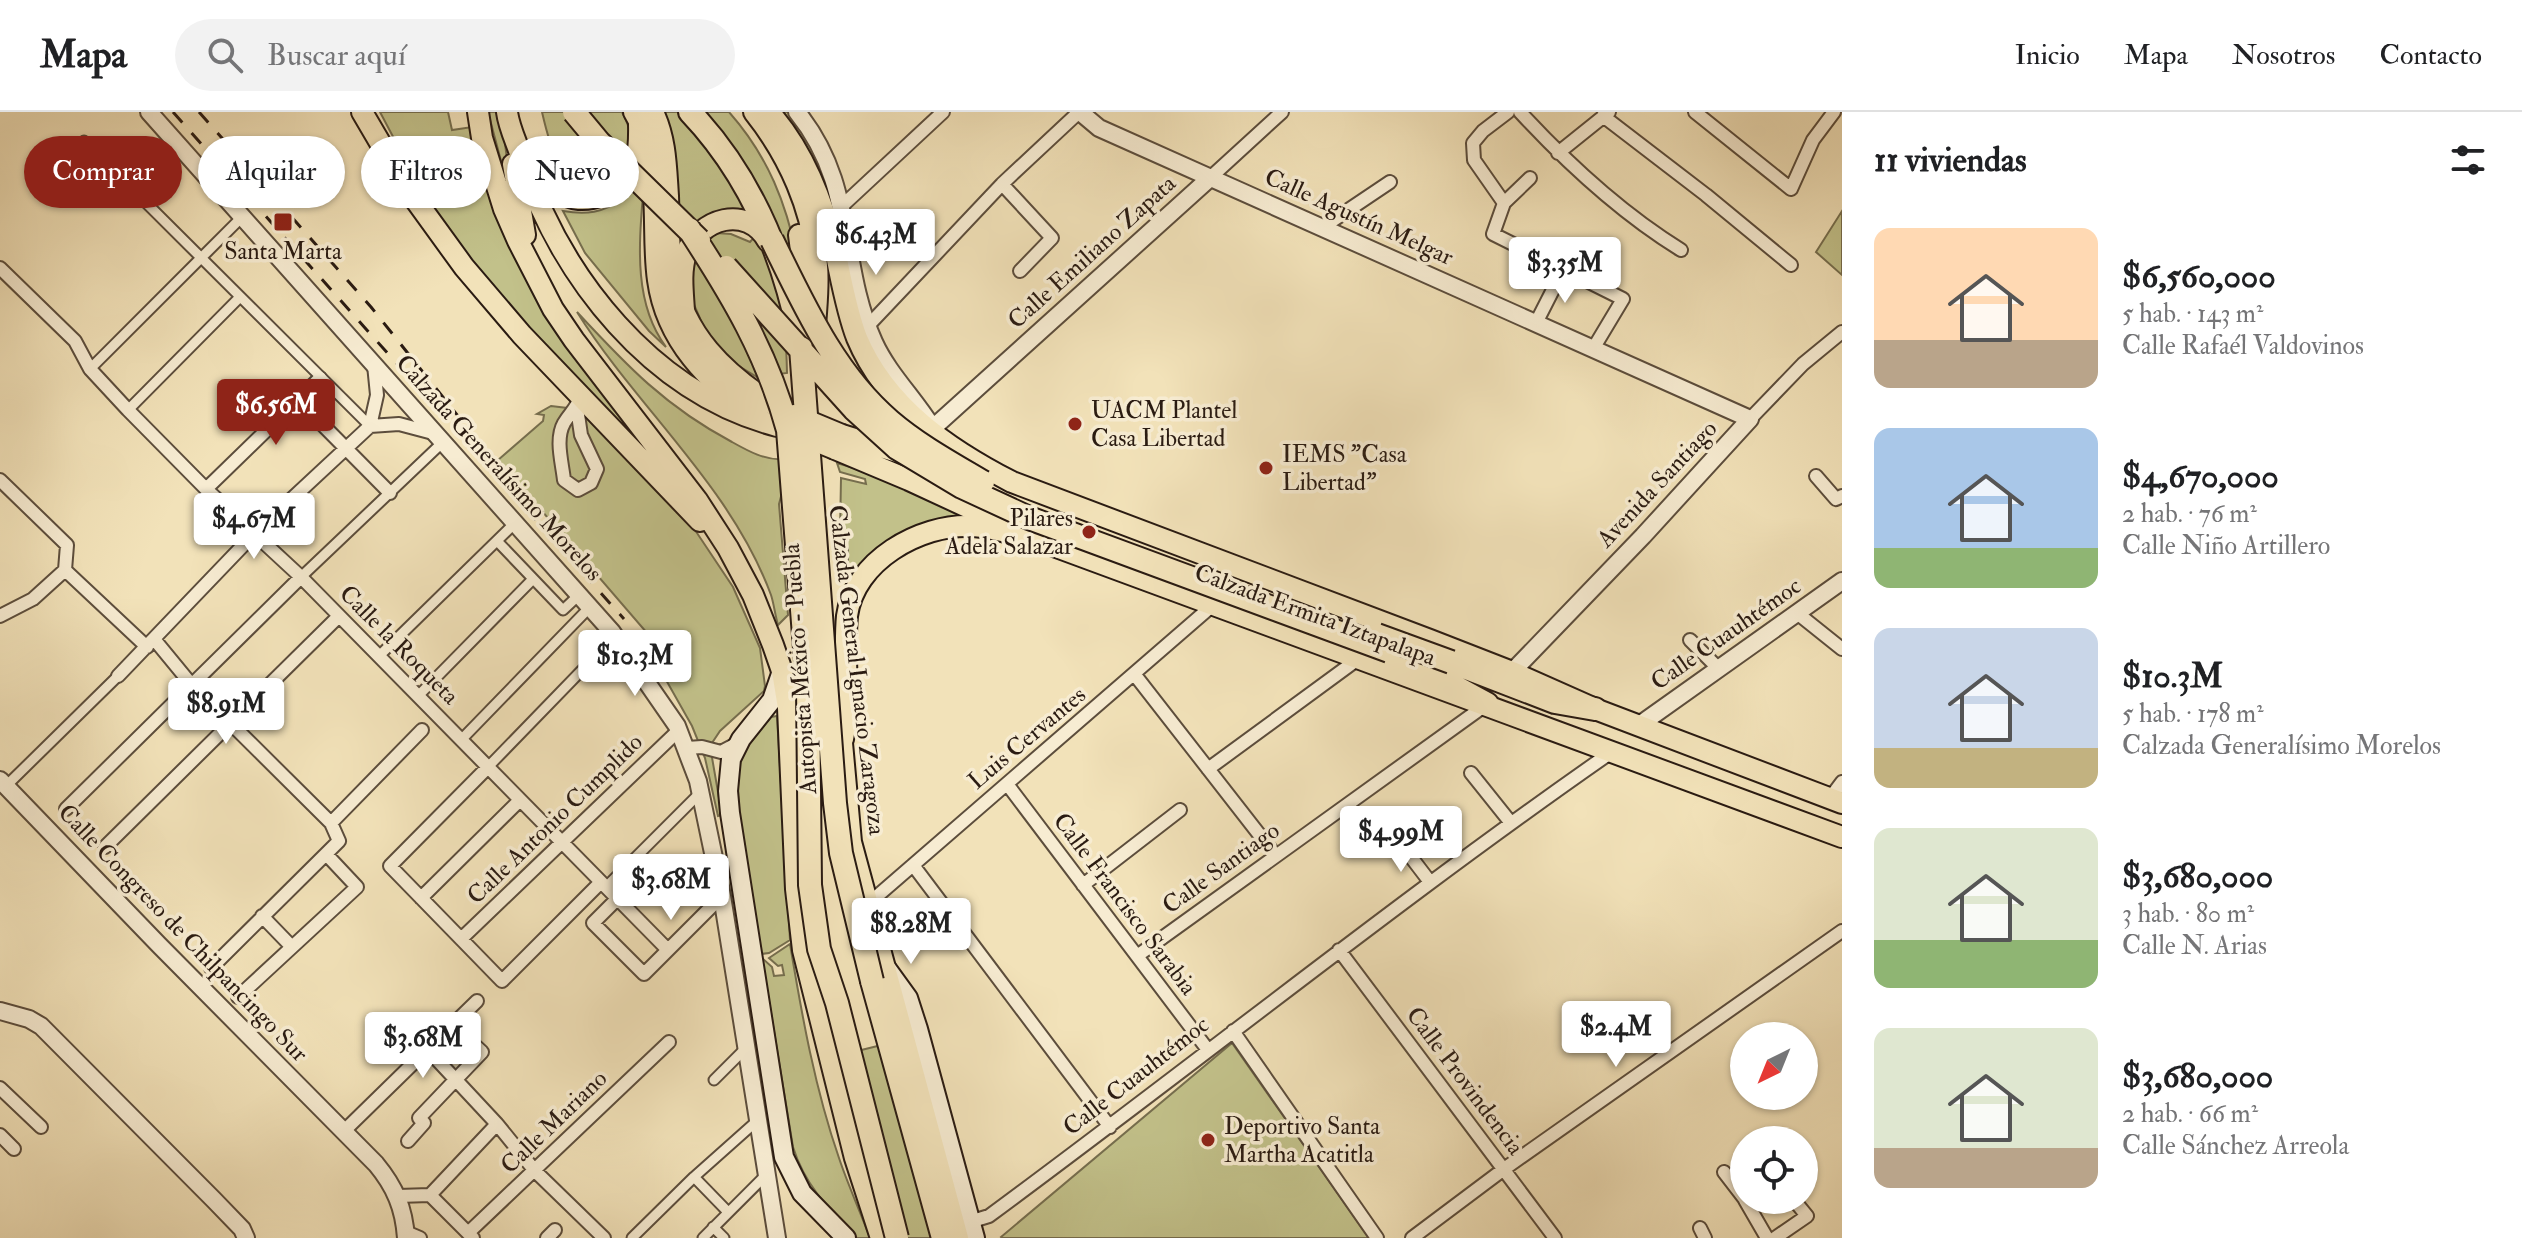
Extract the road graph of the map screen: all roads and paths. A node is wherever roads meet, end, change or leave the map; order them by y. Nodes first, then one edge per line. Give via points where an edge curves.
1 (149, 112) edge
2 (362, 112) edge
3 (478, 112) edge
4 (574, 112) edge
5 (690, 112) edge
6 (737, 112) edge
7 (754, 112) edge
8 (769, 112) edge
9 (943, 112) edge
10 (1080, 112) edge
11 (1282, 112) edge
12 (1508, 112) edge
13 (1520, 112) edge
14 (1695, 112) edge
15 (1835, 113) edge
16 (804, 114) edge
17 (1606, 114) edge
18 (512, 115) edge
19 (642, 115) edge
20 (1558, 153) junction
21 (1211, 177) junction
22 (1530, 178) dead end
23 (1390, 182) dead end
24 (1002, 184) junction
25 (1504, 203) junction
26 (842, 206) junction
27 (152, 208) edge
28 (242, 217) junction
29 (1323, 227) junction
30 (689, 229) junction
31 (772, 240) junction
32 (1681, 250) dead end
33 (202, 258) junction
34 (1791, 265) dead end
35 (0, 268) edge
36 (1563, 270) junction
37 (1020, 271) dead end
38 (847, 272) junction
39 (536, 277) junction
40 (239, 298) junction
41 (684, 311) junction
42 (1536, 323) junction
43 (862, 332) junction
44 (1842, 332) edge
45 (1593, 349) junction
46 (374, 365) junction
47 (90, 369) junction
48 (320, 378) junction
49 (299, 401) junction
50 (579, 402) junction
51 (128, 410) junction
52 (1750, 419) junction
53 (370, 426) junction
54 (782, 428) junction
55 (931, 430) junction
56 (439, 438) junction
57 (838, 442) junction
58 (346, 448) junction
59 (1816, 476) dead end
60 (0, 480) edge
61 (1012, 482) junction
62 (206, 489) junction
63 (390, 493) junction
64 (1842, 496) edge
65 (1054, 497) junction
66 (515, 523) junction
67 (255, 533) junction
68 (1035, 539) junction
69 (497, 541) junction
70 (728, 548) junction
71 (65, 570) junction
72 (301, 577) junction
73 (533, 579) junction
74 (1842, 581) edge
75 (584, 601) junction
76 (1213, 605) junction
77 (1797, 613) junction
78 (0, 616) edge
79 (339, 616) junction
80 (798, 620) junction
81 (615, 636) junction
82 (1690, 640) dead end
83 (150, 643) junction
84 (773, 645) junction
85 (1842, 649) edge
86 (379, 656) junction
87 (1358, 659) junction
88 (1718, 668) junction
89 (782, 671) junction
90 (1512, 672) junction
91 (1135, 675) junction
92 (118, 676) joint
93 (191, 684) junction
94 (418, 696) junction
95 (830, 700) junction
96 (1487, 704) junction
97 (1595, 709) junction
98 (229, 724) junction
99 (1638, 726) junction
100 (422, 730) dead end
101 (679, 730) junction
102 (741, 739) junction
103 (461, 740) junction
104 (842, 743) junction
105 (687, 748) junction
106 (1613, 751) junction
107 (488, 767) junction
108 (1208, 769) junction
109 (1471, 773) dead end
110 (791, 775) junction
111 (3, 783) edge
112 (1007, 784) junction
113 (701, 792) junction
114 (1838, 794) edge
115 (520, 800) junction
116 (66, 809) dead end
117 (1180, 810) dead end
118 (331, 823) junction
119 (1511, 823) junction
120 (1842, 837) edge
121 (563, 843) junction
122 (1401, 844) dead end
123 (105, 847) dead end
124 (326, 854) junction
125 (1276, 856) junction
126 (913, 865) junction
127 (1430, 882) junction
128 (603, 884) junction
129 (1083, 885) junction
130 (722, 896) junction
131 (421, 898) junction
132 (617, 899) junction
133 (868, 904) junction
134 (262, 916) junction
135 (1842, 931) edge
136 (461, 939) junction
137 (292, 947) junction
138 (668, 950) junction
139 (1339, 950) junction
140 (1137, 956) junction
141 (211, 968) dead end
142 (238, 997) dead end
143 (477, 1001) dead end
144 (0, 1011) edge
145 (453, 1025) junction
146 (1233, 1031) junction
147 (669, 1042) dead end
148 (746, 1048) junction
149 (428, 1050) junction
150 (1208, 1050) junction
151 (456, 1079) junction
152 (714, 1080) dead end
153 (0, 1088) edge
154 (758, 1120) junction
155 (497, 1124) junction
156 (41, 1127) dead end
157 (1110, 1127) junction
158 (343, 1132) junction
159 (0, 1135) edge
160 (408, 1141) dead end
161 (14, 1149) dead end
162 (1504, 1169) junction
163 (535, 1171) junction
164 (1724, 1172) dead end
165 (767, 1174) junction
166 (694, 1177) junction
167 (1730, 1180) edge
168 (430, 1195) junction
169 (398, 1196) junction
170 (728, 1212) junction
171 (1753, 1214) edge
172 (1805, 1214) edge
173 (713, 1227) junction
174 (960, 1232) edge
175 (411, 1236) edge
176 (471, 1236) edge
177 (246, 1238) edge
178 (604, 1238) edge
179 (632, 1238) edge
180 (703, 1238) edge
181 (724, 1238) edge
182 (777, 1238) edge
183 (846, 1238) edge
184 (881, 1238) edge
185 (897, 1238) edge
186 (988, 1238) edge
187 (1377, 1238) edge
188 (1412, 1238) edge
189 (1555, 1238) edge
190 (1767, 1238) edge
191 (1775, 1238) edge

1 - 28 street, Calzada Generalísimo Morelos
2 - 50 main road via 406,187 464,267
3 - 39 main road via 504,209
4 - 30 highway, bridge
5 - 31 highway, Autopista México - Puebla via 736,169
6 - 95 main road via 778,171 802,248 799,473
7 - 95 main road, Calzada General Ignacio Zaragoza via 792,173 814,237 818,268 806,465
8 - 38 main road, Calzada Ermita Iztapalapa via 798,150
9 - 26 street
10 - 21 street, Calle Agustín Melgar via 1099,128
10 - 24 street
11 - 21 street, Calle Emiliano Zapata
12 - 25 street via 1473,143 1474,160
13 - 20 street
14 - 15 street via 1791,189 1813,140
16 - 26 street, Calzada Ermita Iztapalapa via 834,174
17 - 20 street
17 - 34 street
18 - 19 main road via 543,177 567,197 583,200 607,193 632,169
18 - 39 main road via 521,218
18 - 54 main road via 545,219 604,311 653,358 711,402
19 - 41 main road via 663,138 673,277
19 - 54 main road via 652,154 658,282 675,332 707,377
20 - 32 street
21 - 29 street, Calle Agustín Melgar
21 - 55 street, Calle Emiliano Zapata
22 - 25 street
23 - 29 street
24 - 37 street via 1052,238
24 - 43 street
25 - 36 street via 1493,234
26 - 38 street, Calzada Ermita Iztapalapa
27 - 33 street
28 - 33 street
28 - 46 street, Calzada Generalísimo Morelos
29 - 42 street, Calle Agustín Melgar
30 - 54 highway, Autopista México - Puebla, bridge via 752,334 776,389
30 - 96 highway, bridge via 854,409 928,468 1029,518 1389,651
31 - 97 highway, bridge via 845,371 889,420 986,484 1029,505 1555,702
31 - 174 highway, Autopista México - Puebla, bridge via 793,303 803,360 841,853 853,911
33 - 40 street
33 - 47 street
35 - 47 street, Calle la Roqueta via 75,341
36 - 42 street
36 - 45 street via 1623,299
38 - 43 main road, Calzada Ermita Iztapalapa
39 - 70 main road via 574,340
40 - 48 street
40 - 51 street
41 - 57 main road, bridge via 707,352 741,384
41 - 80 main road via 683,269 696,238 727,219 747,219 756,225 772,249 792,324
42 - 45 street, Calle Agustín Melgar
43 - 55 main road, Calzada Ermita Iztapalapa via 871,366
44 - 52 street, Avenida Santiago
45 - 52 street, Calle Agustín Melgar
46 - 53 street via 377,395
46 - 56 street, Calzada Generalísimo Morelos
47 - 51 street, Calle la Roqueta
48 - 49 street
48 - 53 street
49 - 58 street
49 - 62 street
50 - 50 street via 559,435 564,480 578,490 591,483 597,469 581,435
50 - 70 main road
51 - 62 street, Calle la Roqueta
52 - 90 street, Avenida Santiago
53 - 56 street via 399,424
53 - 58 street
54 - 57 main road, Calzada Ermita Iztapalapa, bridge
54 - 185 highway, Autopista México - Puebla, bridge via 808,687 810,885 819,949
55 - 61 main road, Calzada Ermita Iztapalapa via 972,462
56 - 63 street
56 - 66 street, Calzada Generalísimo Morelos
57 - 61 main road
57 - 68 main road, Calzada Ermita Iztapalapa
58 - 63 street
58 - 67 street
59 - 64 street via 1836,499
60 - 71 street via 67,545
61 - 65 main road, Calzada Ermita Iztapalapa
62 - 67 street, Calle la Roqueta
63 - 72 street
65 - 68 main road via 1020,507 1018,523
65 - 90 main road, Calzada Ermita Iztapalapa
66 - 69 street
66 - 75 street, Calzada Generalísimo Morelos
67 - 72 street, Calle la Roqueta
67 - 83 street
68 - 76 main road, Calzada Ermita Iztapalapa
68 - 104 main road via 949,526 902,544 871,569 856,588 847,616 848,714
69 - 73 street
69 - 86 street
70 - 84 main road
71 - 78 street via 33,599
71 - 83 street
72 - 79 street, Calle la Roqueta
72 - 93 street
73 - 75 street via 563,610
73 - 94 street
74 - 77 street, Calle Cuauhtémoc
75 - 81 street, Calzada Generalísimo Morelos
75 - 103 street
76 - 87 main road, Calzada Ermita Iztapalapa
76 - 91 street, Luis Cervantes
77 - 85 street
77 - 88 street, Calle Cuauhtémoc
79 - 86 street, Calle la Roqueta
79 - 98 street
80 - 84 main road
80 - 110 main road via 802,741
81 - 101 street, Calzada Generalísimo Morelos
81 - 107 street
82 - 88 street
83 - 92 street
83 - 93 street
84 - 89 main road
86 - 94 street, Calle la Roqueta
87 - 96 main road, Calzada Ermita Iztapalapa
87 - 108 street
88 - 99 street, Calle Cuauhtémoc
89 - 102 main road via 772,700
89 - 110 main road
90 - 97 main road, Calzada Ermita Iztapalapa
91 - 108 street
91 - 112 street, Luis Cervantes
92 - 111 street
93 - 98 street
93 - 116 street
94 - 103 street, Calle la Roqueta
95 - 104 main road, Calzada General Ignacio Zaragoza
96 - 106 main road, Calzada Ermita Iztapalapa
96 - 125 street, Calle Santiago
97 - 99 main road, Calzada Ermita Iztapalapa
98 - 118 street
98 - 123 street
99 - 114 main road, Calzada Ermita Iztapalapa
100 - 118 street
101 - 105 street, Calzada Generalísimo Morelos
101 - 121 street, Calle Antonio Cumplido
102 - 105 street via 721,752
102 - 183 main road via 731,759 728,791 784,1157 802,1193
103 - 107 street, Calle la Roqueta
104 - 133 main road, Calzada General Ignacio Zaragoza via 851,842
105 - 113 street, Calzada Generalísimo Morelos
106 - 119 street, Calle Cuauhtémoc
106 - 120 main road, Calzada Ermita Iztapalapa
107 - 115 street, Calle la Roqueta
107 - 131 street via 390,866
108 - 125 street
109 - 119 street
110 - 184 main road via 803,950 855,1158
111 - 158 street, Calle Congreso de Chilpancingo Sur
112 - 126 street, Luis Cervantes
112 - 129 street, Calle Francisco Sarabia
113 - 128 street
113 - 130 street, Calzada Generalísimo Morelos
115 - 121 street, Calle la Roqueta
115 - 131 street
117 - 129 street
118 - 124 street via 339,841
119 - 127 street, Calle Cuauhtémoc
121 - 128 street, Calle la Roqueta
121 - 136 street, Calle Antonio Cumplido
122 - 127 street
124 - 134 street
124 - 137 street via 357,887
125 - 140 street, Calle Santiago
126 - 133 street, Luis Cervantes
126 - 157 street
127 - 139 street, Calle Cuauhtémoc
128 - 132 street, Calle la Roqueta
128 - 136 street via 502,981
129 - 140 street, Calle Francisco Sarabia
130 - 138 street
130 - 148 street, Calzada Generalísimo Morelos
131 - 136 street
132 - 138 street, Calle la Roqueta
132 - 138 street via 593,923 644,974
133 - 174 main road, Calzada General Ignacio Zaragoza
134 - 137 street
134 - 141 street
135 - 162 street
137 - 142 street
139 - 146 street, Calle Cuauhtémoc
139 - 162 street, Calle Provindencia
140 - 150 street, Calle Francisco Sarabia
143 - 145 street
144 - 177 street via 41,1026
145 - 149 street
145 - 151 street via 482,1052
146 - 150 street, Calle Cuauhtémoc
146 - 187 street
147 - 163 street, Calle Mariano
148 - 152 street
148 - 154 street, Calzada Generalísimo Morelos
149 - 151 street
149 - 158 street
150 - 157 street, Calle Cuauhtémoc
151 - 155 street
151 - 160 street via 419,1118 424,1123
153 - 156 street
154 - 165 street, Calzada Generalísimo Morelos
154 - 166 street
155 - 163 street
155 - 168 street
157 - 174 street, Calle Cuauhtémoc
158 - 169 street, Calle Congreso de Chilpancingo Sur
159 - 161 street
162 - 188 street
162 - 189 street, Calle Provindencia
163 - 176 street, Calle Mariano
163 - 178 street
164 - 167 street
165 - 170 street
165 - 182 street, Calzada Generalísimo Morelos
166 - 170 street
166 - 179 street
168 - 169 street
168 - 176 street
169 - 175 street, Calle Congreso de Chilpancingo Sur
170 - 173 street
171 - 190 street
172 - 191 street
173 - 180 street
173 - 181 street
174 - 186 street

